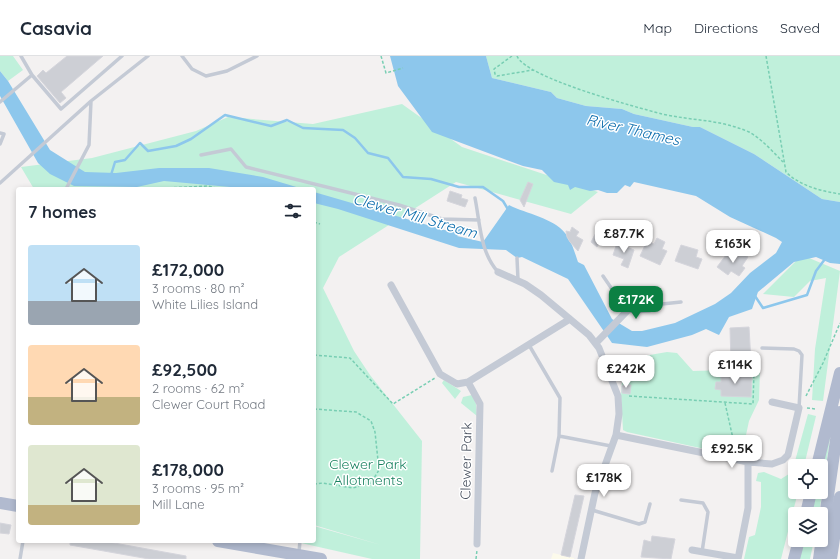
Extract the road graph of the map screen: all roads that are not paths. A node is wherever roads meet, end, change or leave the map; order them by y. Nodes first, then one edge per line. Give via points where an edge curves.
1 (21, 56) edge
2 (122, 56) edge
3 (148, 56) edge
4 (182, 56) edge
5 (257, 56) edge
6 (32, 75) junction
7 (91, 101) junction
8 (0, 102) edge
9 (0, 133) edge
10 (0, 144) edge
11 (201, 155) dead end
12 (0, 183) edge
13 (67, 187) edge
14 (475, 198) dead end
15 (480, 220) junction
16 (517, 258) dead end
17 (498, 272) joint
18 (603, 276) dead end
19 (518, 281) junction
20 (391, 285) dead end
21 (624, 302) joint
22 (681, 302) dead end
23 (629, 308) junction
24 (649, 309) joint
25 (570, 319) junction
26 (596, 343) junction
27 (529, 345) junction
28 (762, 348) dead end
29 (840, 373) edge
30 (468, 382) junction
31 (772, 402) dead end
32 (799, 408) junction
33 (840, 412) edge
34 (616, 435) junction
35 (559, 436) junction
36 (612, 446) junction
37 (819, 459) edge
38 (748, 462) junction
39 (552, 471) dead end
40 (840, 497) edge
41 (681, 500) dead end
42 (0, 503) edge
43 (650, 504) dead end
44 (16, 506) edge
45 (592, 510) junction
46 (23, 543) edge
47 (230, 543) edge
48 (300, 543) edge
49 (477, 544) dead end
50 (798, 547) edge
51 (692, 550) dead end
52 (702, 552) junction
53 (299, 555) junction
54 (20, 559) edge
55 (321, 559) edge
56 (581, 559) edge
57 (738, 559) edge
58 (794, 559) edge
59 (818, 559) edge
60 (831, 559) edge

1 - 6 lane
2 - 6 lane via 61,109
3 - 7 lane
4 - 5 lane via 192,69 206,76 227,70
6 - 8 lane
7 - 12 lane
7 - 13 lane via 89,145
9 - 10 lane via 4,134
11 - 15 lane via 231,149 246,167 442,219
14 - 15 lane
15 - 17 lane via 486,253 491,265
16 - 19 lane
17 - 19 street
18 - 21 lane
19 - 25 street via 542,295
20 - 30 street via 440,374 457,384
21 - 23 street
22 - 24 lane via 662,304
23 - 24 street
23 - 26 street
25 - 26 street
25 - 27 street
26 - 34 street via 618,396
27 - 30 street
27 - 35 lane via 560,398
28 - 32 lane via 794,349 802,355
29 - 37 main road
30 - 49 street, Clewer Park via 480,404
31 - 32 street
32 - 38 street via 788,455 772,464
33 - 59 main road
34 - 36 street
34 - 38 street
35 - 36 lane
35 - 39 lane
36 - 45 street
38 - 57 street via 748,508
40 - 60 main road
41 - 52 lane via 703,503 708,512
42 - 44 main road
43 - 45 lane via 645,522 639,524
45 - 56 street
46 - 54 lane
47 - 53 main road
48 - 53 lane
50 - 58 main road
51 - 52 street
52 - 57 street
53 - 55 main road

